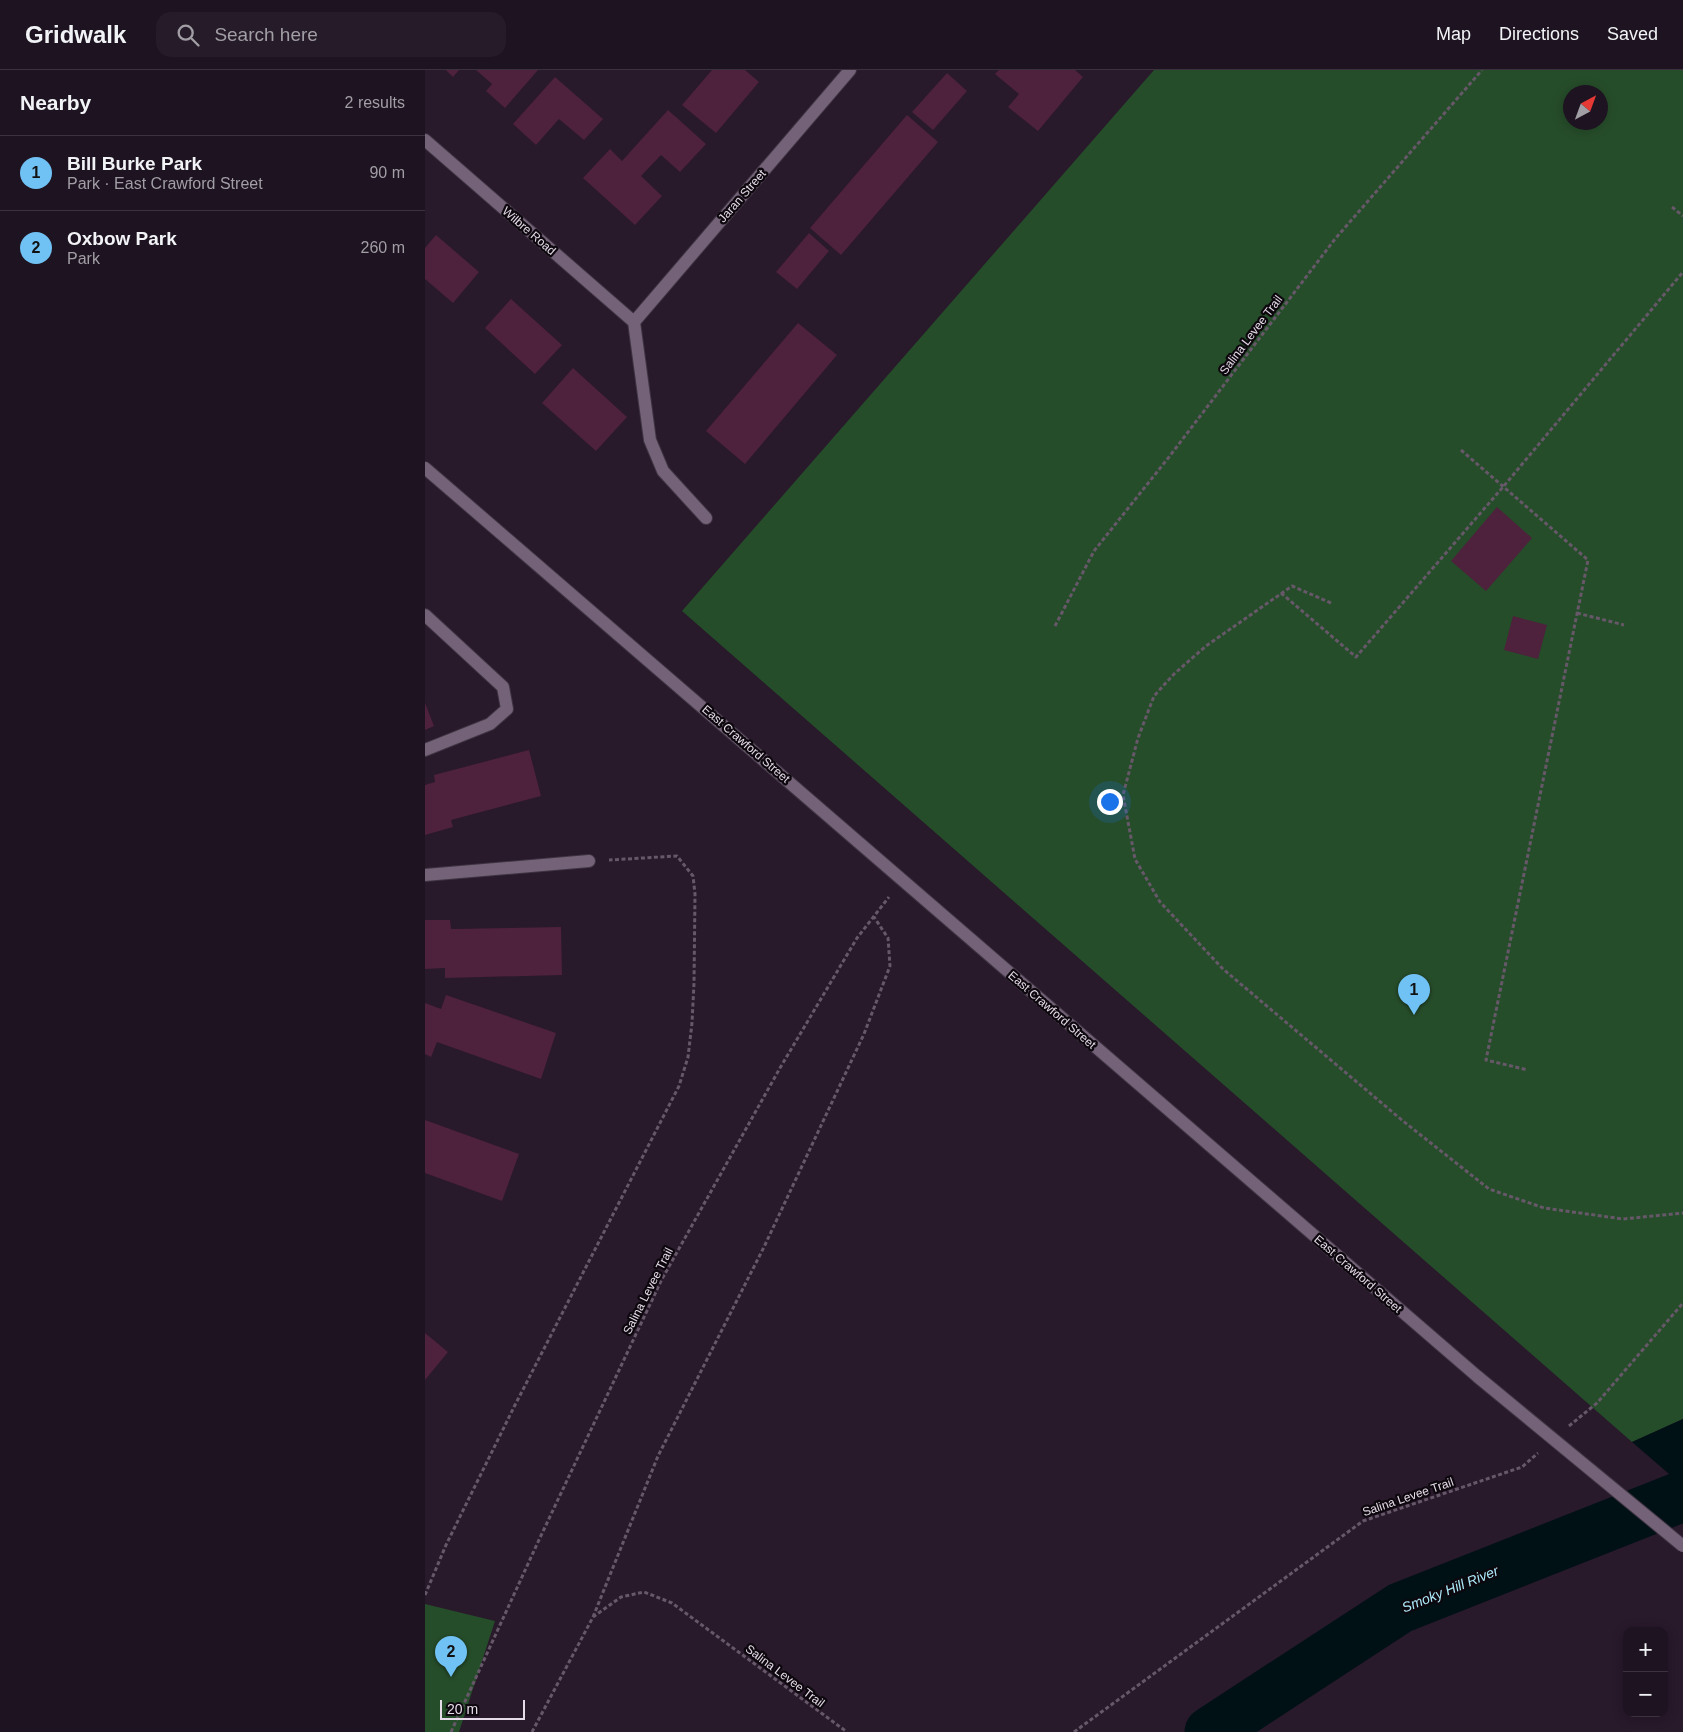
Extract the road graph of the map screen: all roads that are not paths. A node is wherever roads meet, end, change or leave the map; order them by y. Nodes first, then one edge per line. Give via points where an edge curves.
1 (850, 70) edge
2 (425, 140) edge
3 (634, 322) junction
4 (425, 468) edge
5 (706, 518) dead end
6 (425, 615) edge
7 (425, 750) edge
8 (589, 861) road end
9 (425, 875) edge
10 (1683, 1546) edge

1 - 3 street, Jaran Street
2 - 3 street, Wilbre Road
3 - 5 street via 650,440 663,471
4 - 10 street, East Crawford Street, bridge via 1478,1377
6 - 7 street via 503,687 507,709 490,724
8 - 9 street

